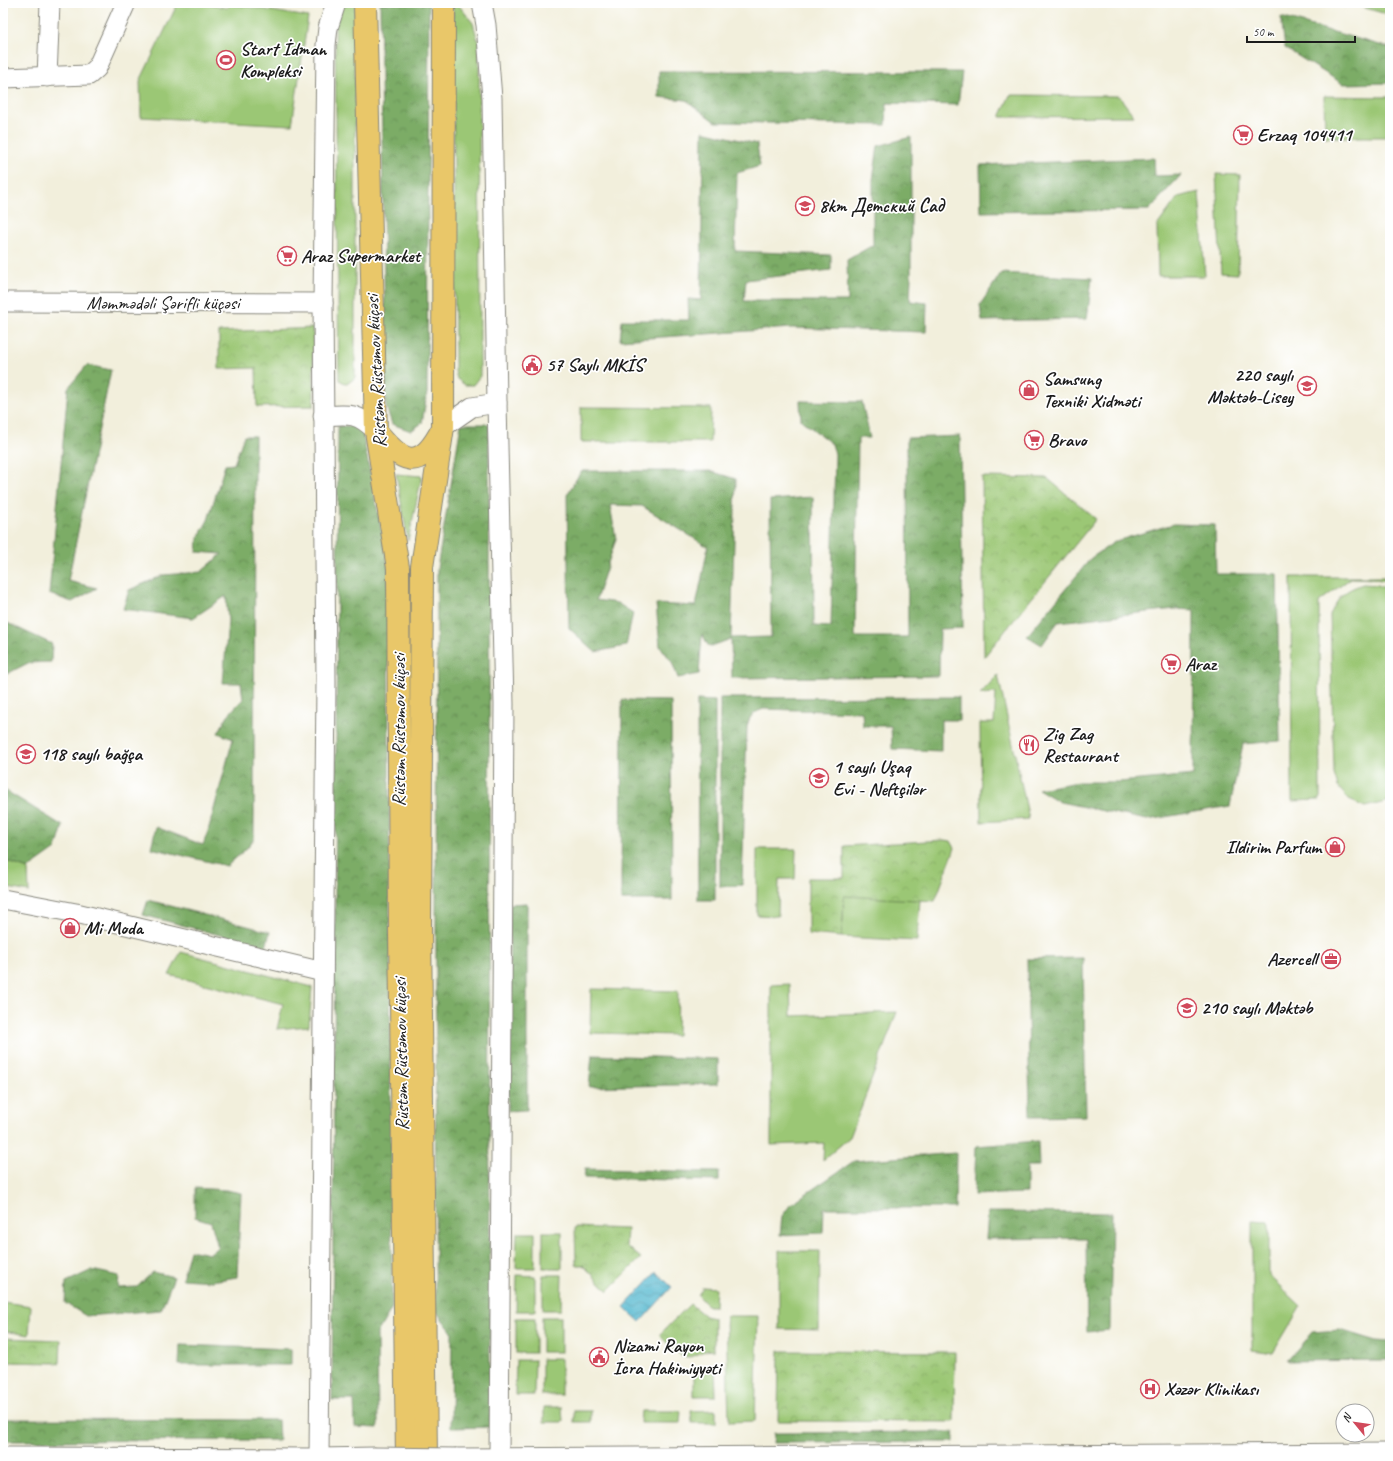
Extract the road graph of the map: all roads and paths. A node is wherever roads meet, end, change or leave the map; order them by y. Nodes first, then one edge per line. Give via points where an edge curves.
1 (50, 3) edge
2 (126, 3) edge
3 (336, 3) edge
4 (365, 3) edge
5 (444, 3) edge
6 (482, 3) edge
7 (47, 77) junction
8 (3, 78) edge
9 (3, 302) edge
10 (323, 303) junction
11 (497, 404) junction
12 (323, 416) junction
13 (443, 427) junction
14 (376, 431) junction
15 (3, 899) edge
16 (323, 972) junction
17 (1390, 1452) edge
18 (3, 1457) edge
19 (374, 1457) edge
20 (499, 1457) edge
21 (315, 1458) edge
22 (319, 1458) edge
23 (407, 1458) edge
24 (426, 1458) edge
25 (456, 1458) edge

1 - 7 street
2 - 7 street via 97,68 89,76
3 - 10 street via 326,45
4 - 14 main road, Rüstəm Rüstəmov küçəsi
5 - 13 main road, Rüstəm Rüstəmov küçəsi
6 - 11 street via 492,98
7 - 8 street
9 - 10 street, Məmmədəli Şərifli küçəsi
10 - 12 street
11 - 13 street via 472,407
11 - 20 street via 504,704
12 - 14 street via 354,414
12 - 16 street via 326,682
13 - 14 main road via 427,453 414,459 403,457 393,451
13 - 24 main road, Rüstəm Rüstəmov küçəsi via 422,567 420,928
14 - 23 main road, Rüstəm Rüstəmov küçəsi via 398,568
15 - 16 street via 76,913
16 - 22 street
17 - 20 street
18 - 21 street
19 - 22 street
19 - 25 street, bridge
20 - 25 street

